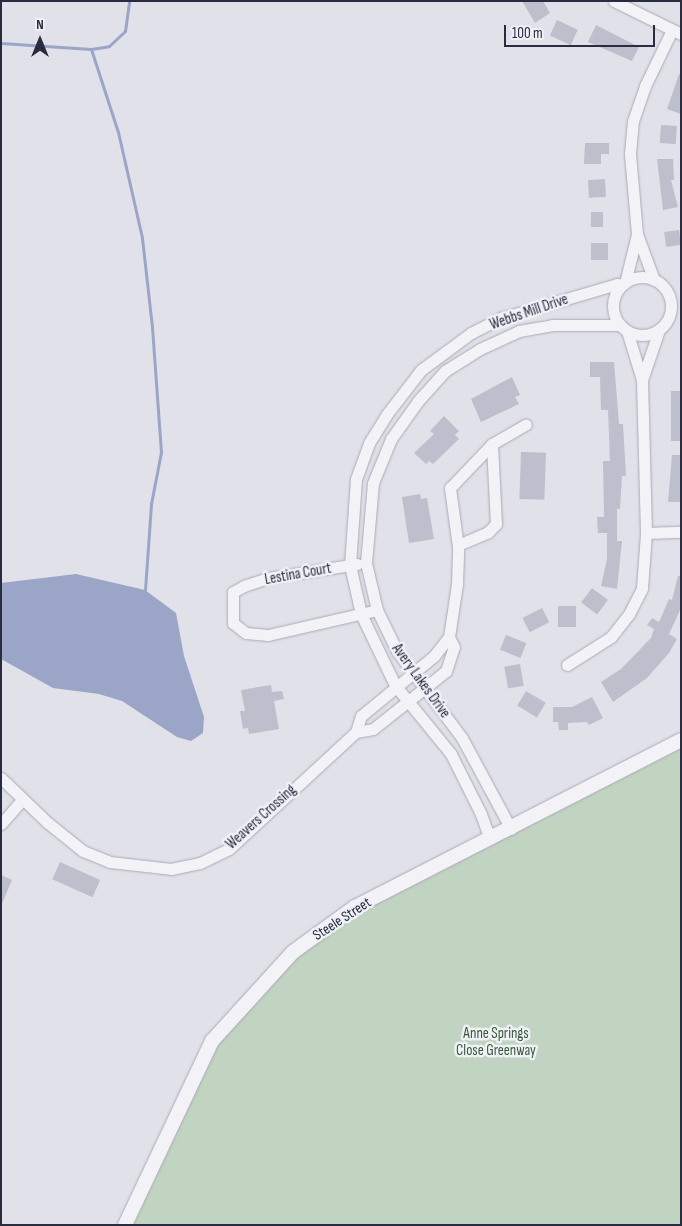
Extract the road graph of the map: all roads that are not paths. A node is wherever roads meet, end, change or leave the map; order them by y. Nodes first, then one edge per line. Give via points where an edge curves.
1 (614, 1) edge
2 (677, 32) edge
3 (637, 234) junction
4 (654, 280) junction
5 (624, 284) junction
6 (624, 328) junction
7 (659, 330) junction
8 (642, 380) junction
9 (526, 424) dead end
10 (376, 432) junction
11 (391, 439) junction
12 (492, 444) junction
13 (681, 532) edge
14 (646, 533) junction
15 (458, 544) junction
16 (366, 563) junction
17 (350, 565) junction
18 (377, 610) junction
19 (360, 614) junction
20 (449, 637) junction
21 (567, 665) dead end
22 (413, 672) junction
23 (395, 685) junction
24 (426, 690) junction
25 (409, 704) junction
26 (356, 732) junction
27 (681, 740) edge
28 (1, 778) edge
29 (23, 799) junction
30 (1, 824) edge
31 (511, 829) junction
32 (490, 839) junction
33 (125, 1225) edge

1 - 2 street
2 - 3 street via 645,86 633,122 630,154
3 - 4 street
3 - 5 street
4 - 5 street via 636,278
4 - 7 street via 664,287 671,306
5 - 6 street via 614,296 612,306
5 - 10 street, Webbs Mill Drive via 501,318 471,333 421,370
6 - 7 street via 642,335
6 - 8 street
6 - 11 street, Avery Lakes Drive via 552,325 519,331 480,349 444,372
7 - 8 street
8 - 14 street
9 - 12 street
10 - 11 street
10 - 17 street, Webbs Mill Drive via 356,479
11 - 16 street, Avery Lakes Drive via 373,483
12 - 15 street, Weavers Crossing via 450,488
12 - 15 street via 496,524 488,532
13 - 14 street
14 - 21 street via 642,588 629,614 611,637
15 - 20 street, Weavers Crossing via 457,584
16 - 17 street
16 - 18 street, Avery Lakes Drive
17 - 19 street, Avery Lakes Drive
17 - 19 street, Lestina Court via 268,578 244,586 233,592 233,623 246,633 268,635
18 - 19 street
18 - 22 street, Avery Lakes Drive via 397,651
19 - 23 street, Avery Lakes Drive
20 - 22 street, Weavers Crossing
20 - 24 street, Weavers Crossing via 454,647 451,660 446,671
22 - 23 street, Weavers Crossing
22 - 24 street, Avery Lakes Drive
23 - 25 street, Avery Lakes Drive
23 - 26 street, Weavers Crossing via 361,716
24 - 25 street, Weavers Crossing
24 - 31 street, Avery Lakes Drive via 462,738
25 - 26 street, Weavers Crossing via 373,729
25 - 32 street, Avery Lakes Drive via 432,727 451,754
26 - 29 street, Weavers Crossing via 229,849 200,863 170,869 110,862 83,851
27 - 31 street, Steele Street
28 - 29 street, Weavers Crossing
29 - 30 street
31 - 32 street, Steele Street
32 - 33 street, Steele Street via 355,906 292,952 212,1042

